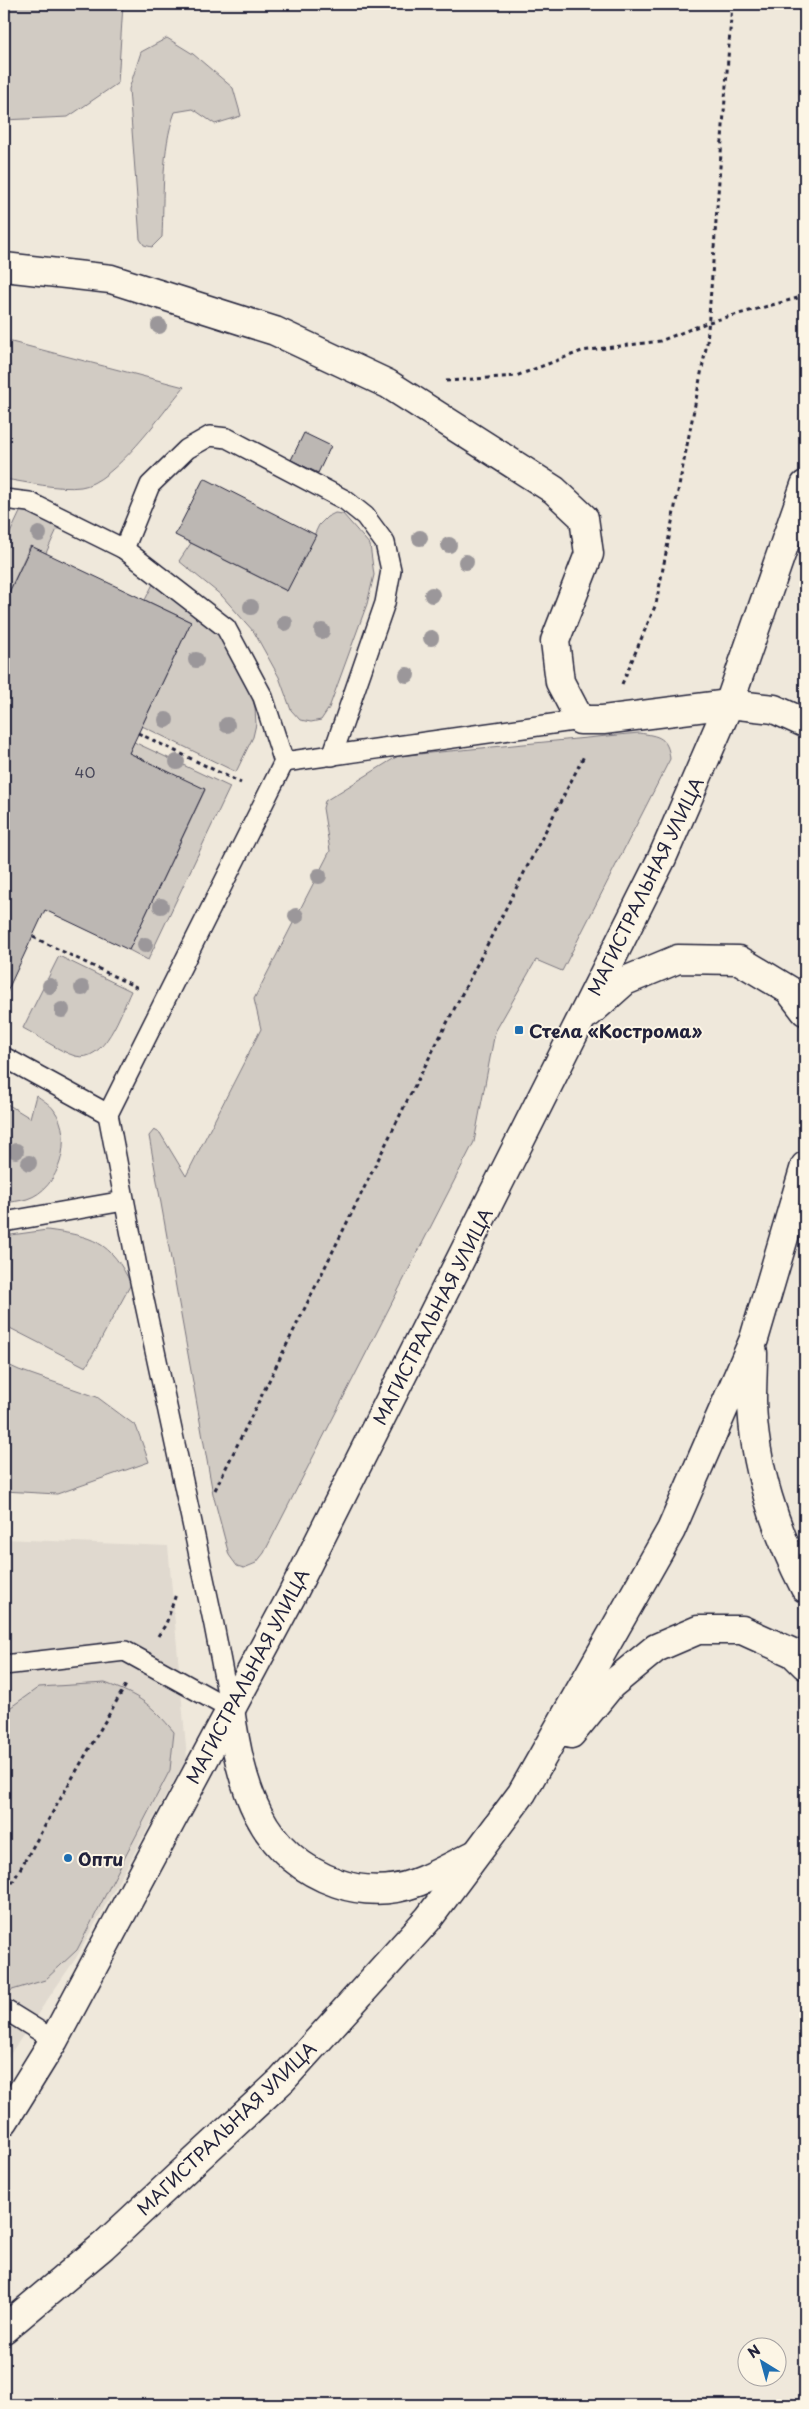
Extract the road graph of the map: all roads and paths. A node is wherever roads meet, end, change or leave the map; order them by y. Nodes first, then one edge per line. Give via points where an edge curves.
1 (732, 4) edge
2 (4, 267) edge
3 (805, 296) edge
4 (708, 322) junction
5 (437, 381) dead end
6 (805, 485) edge
7 (4, 499) edge
8 (124, 549) junction
9 (729, 704) junction
10 (592, 720) junction
11 (805, 723) edge
12 (138, 733) dead end
13 (332, 756) junction
14 (284, 762) junction
15 (268, 796) junction
16 (33, 937) dead end
17 (165, 1001) junction
18 (805, 1011) edge
19 (578, 1023) junction
20 (4, 1057) edge
21 (108, 1114) junction
22 (805, 1166) edge
23 (124, 1201) junction
24 (4, 1222) edge
25 (754, 1339) junction
26 (213, 1494) dead end
27 (195, 1542) junction
28 (805, 1588) edge
29 (142, 1661) junction
30 (4, 1665) edge
31 (805, 1665) edge
32 (230, 1709) junction
33 (522, 1793) junction
34 (477, 1853) junction
35 (4, 1897) edge
36 (4, 2009) edge
37 (54, 2040) junction
38 (4, 2122) edge
39 (4, 2329) edge

1 - 4 path
2 - 10 main road via 110,279 275,331 388,384 554,490 584,518 589,554 555,641 560,682
3 - 4 path
4 - 5 path via 660,341 582,351 516,376
4 - 10 path via 707,343 656,604 616,696
6 - 9 main road, МАГИСТРАЛЬНАЯ УЛИЦА
7 - 8 lane via 29,502
8 - 13 lane via 150,485 187,449 210,436 227,438 345,500 365,516 385,543 391,570 385,603
8 - 14 lane via 226,628 263,697
9 - 10 main road
9 - 11 main road via 774,709
9 - 19 main road, МАГИСТРАЛЬНАЯ УЛИЦА via 662,858
10 - 13 lane
10 - 26 path
12 - 15 path
13 - 14 lane
14 - 15 lane
15 - 17 lane
16 - 17 path
17 - 21 lane
18 - 19 main road via 789,990 739,960 678,959 625,981
19 - 32 main road, МАГИСТРАЛЬНАЯ УЛИЦА via 292,1595
20 - 21 lane
21 - 23 lane
22 - 25 main road, МАГИСТРАЛЬНАЯ УЛИЦА
23 - 24 lane
23 - 27 lane
25 - 28 main road via 752,1401 757,1449 770,1503
25 - 33 main road, МАГИСТРАЛЬНАЯ УЛИЦА via 671,1530
27 - 29 path via 166,1624
27 - 32 lane
29 - 30 lane via 125,1652
29 - 32 lane
29 - 35 path
31 - 33 main road via 793,1653 742,1630 698,1630 656,1648 610,1685
32 - 34 main road via 236,1752 252,1802 262,1823 282,1850 300,1866 345,1886 377,1891 415,1884
32 - 37 main road, МАГИСТРАЛЬНАЯ УЛИЦА
33 - 34 main road, МАГИСТРАЛЬНАЯ УЛИЦА
34 - 39 main road, МАГИСТРАЛЬНАЯ УЛИЦА via 428,1919 282,2080 103,2246
36 - 37 lane
37 - 38 main road, МАГИСТРАЛЬНАЯ УЛИЦА

